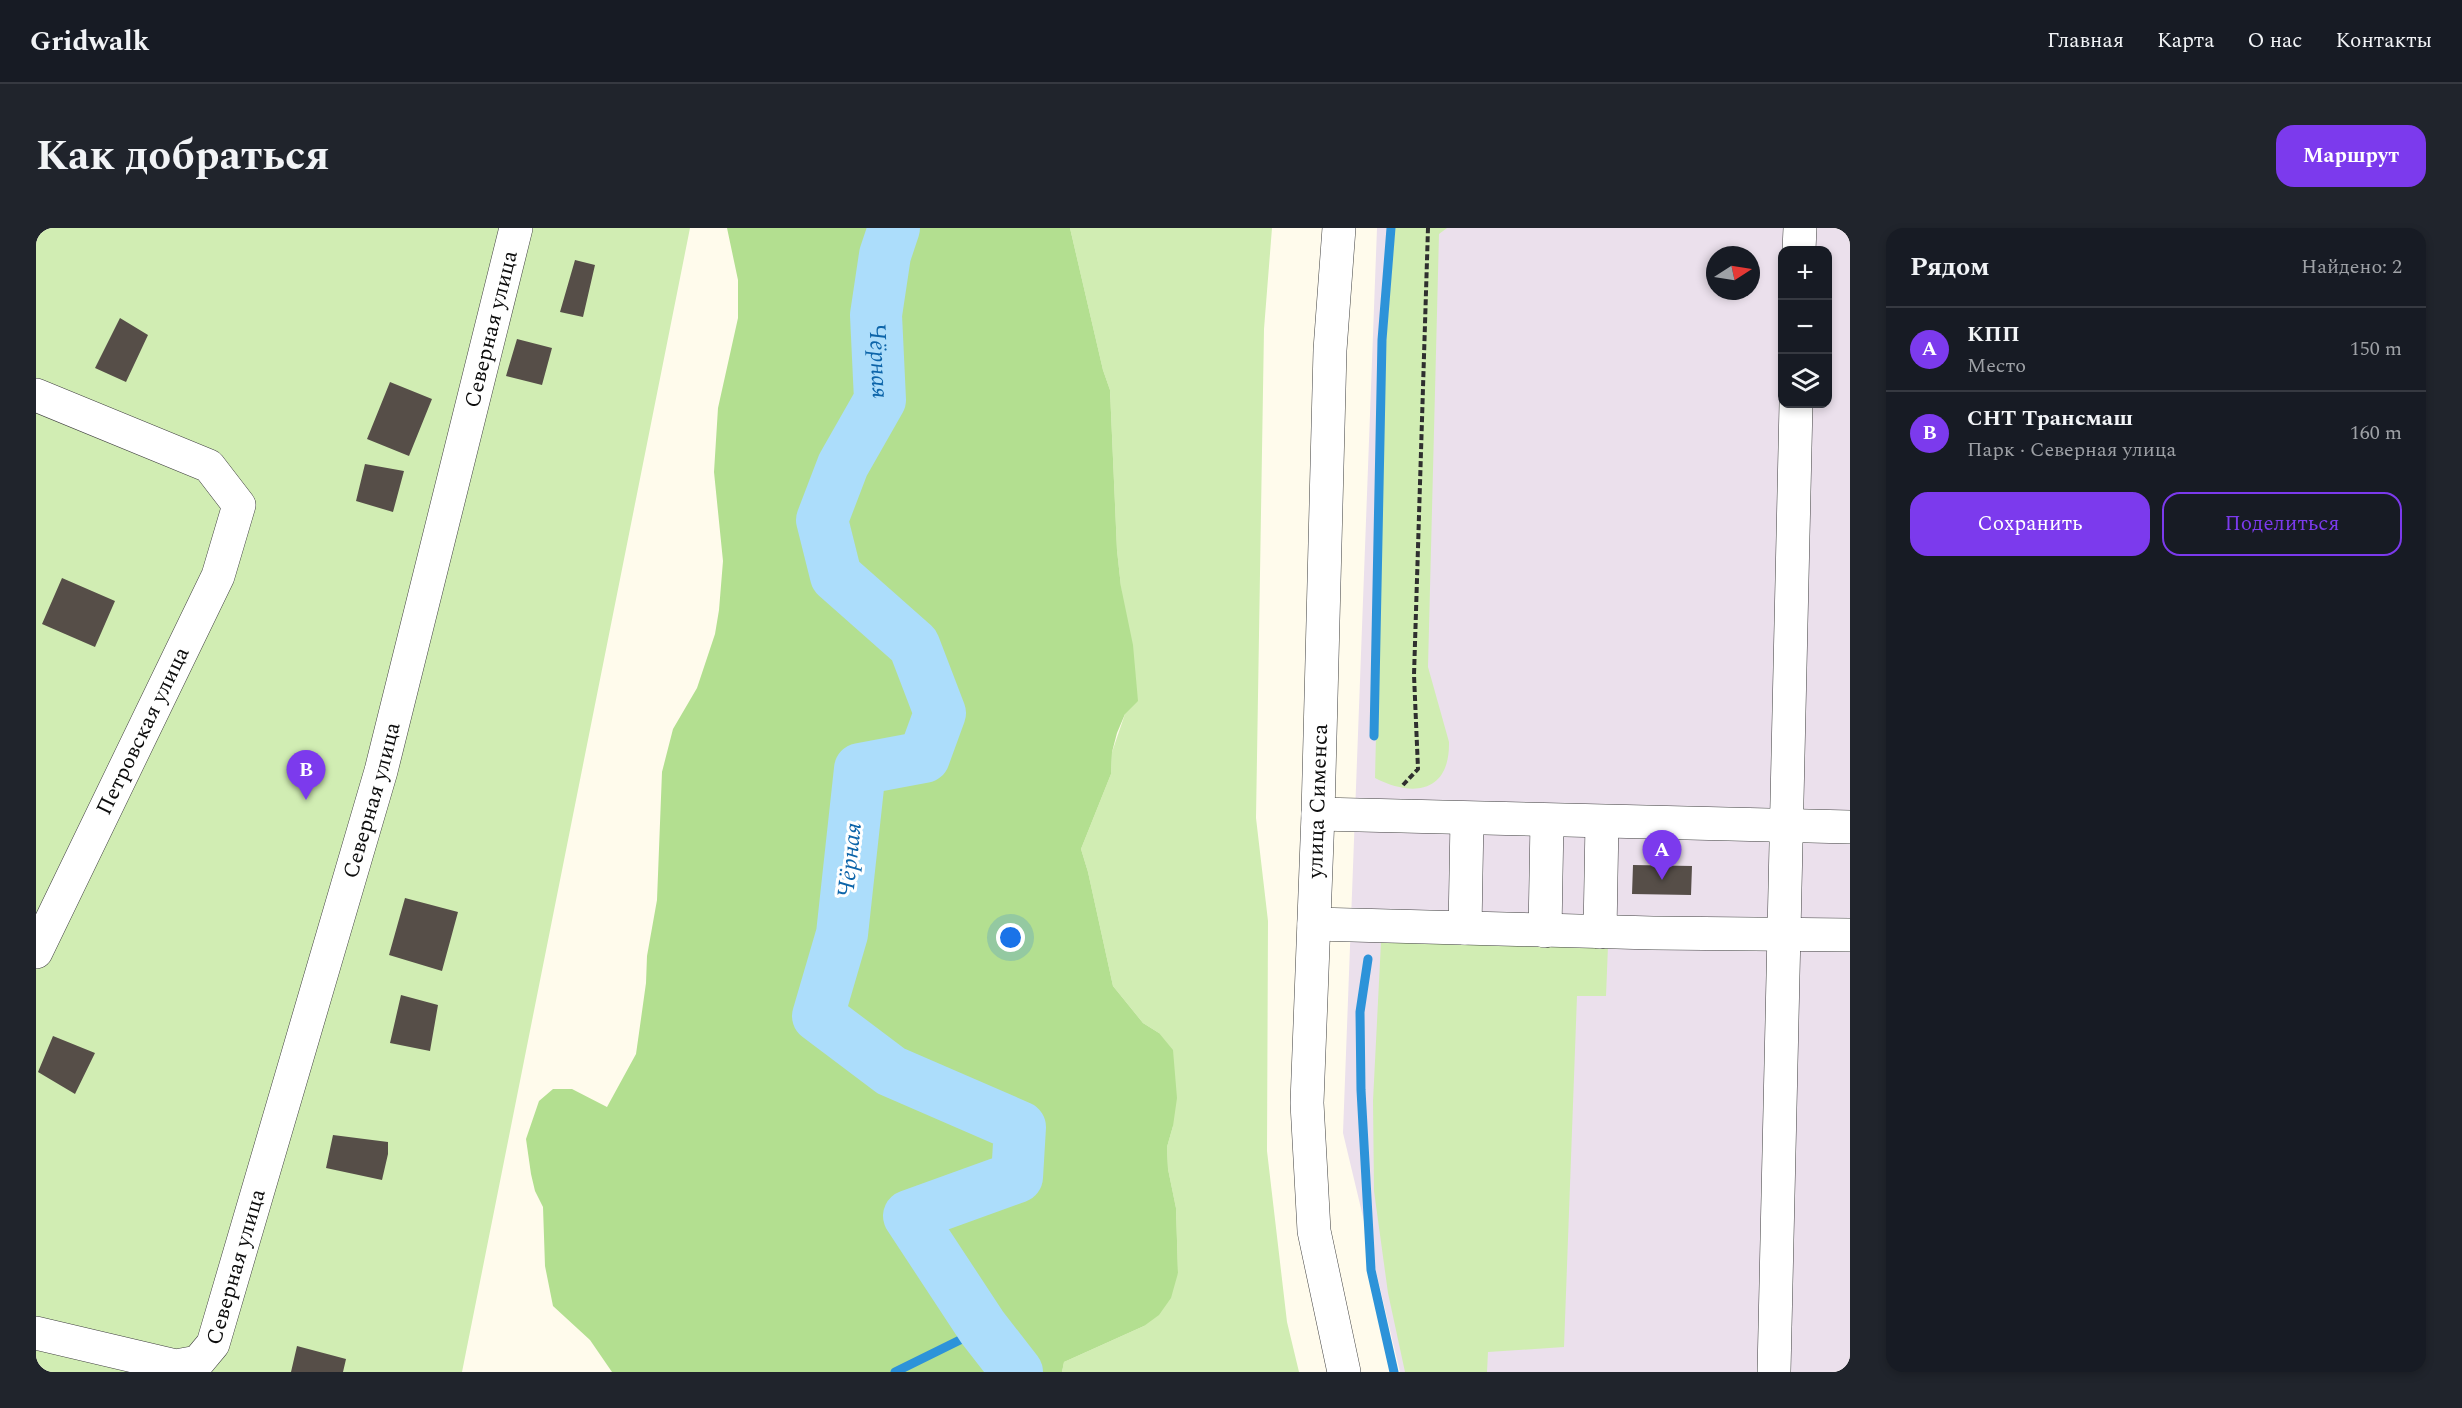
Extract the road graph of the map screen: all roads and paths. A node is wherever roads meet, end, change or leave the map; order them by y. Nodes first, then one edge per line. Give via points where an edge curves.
1 (516, 228) edge
2 (1339, 228) edge
3 (1428, 228) edge
4 (1800, 228) edge
5 (1799, 246) edge
6 (36, 395) edge
7 (1796, 408) edge
8 (1402, 786) dead end
9 (1318, 814) junction
10 (1467, 819) junction
11 (1547, 821) junction
12 (1602, 822) junction
13 (1786, 826) junction
14 (1850, 827) edge
15 (1314, 924) junction
16 (1465, 928) junction
17 (1545, 931) junction
18 (1599, 932) junction
19 (1784, 934) junction
20 (1850, 935) edge
21 (36, 952) edge
22 (36, 1333) edge
23 (1344, 1372) edge
24 (1774, 1372) edge

1 - 22 street, Северная улица via 381,771 213,1344 198,1362 176,1366
2 - 9 street, улица Сименса via 1330,362
3 - 8 path via 1414,675 1418,769
4 - 5 street
6 - 21 street, Петровская улица via 209,466 239,505 218,576
7 - 13 street
9 - 10 street
9 - 15 street, улица Сименса
10 - 11 street
10 - 16 street
11 - 12 street
11 - 17 street
12 - 13 street
12 - 18 street
13 - 14 street
13 - 19 street
15 - 16 street
15 - 23 street, улица Сименса via 1307,1102 1314,1231
16 - 17 street
17 - 18 street
18 - 19 street
19 - 20 street
19 - 24 street

